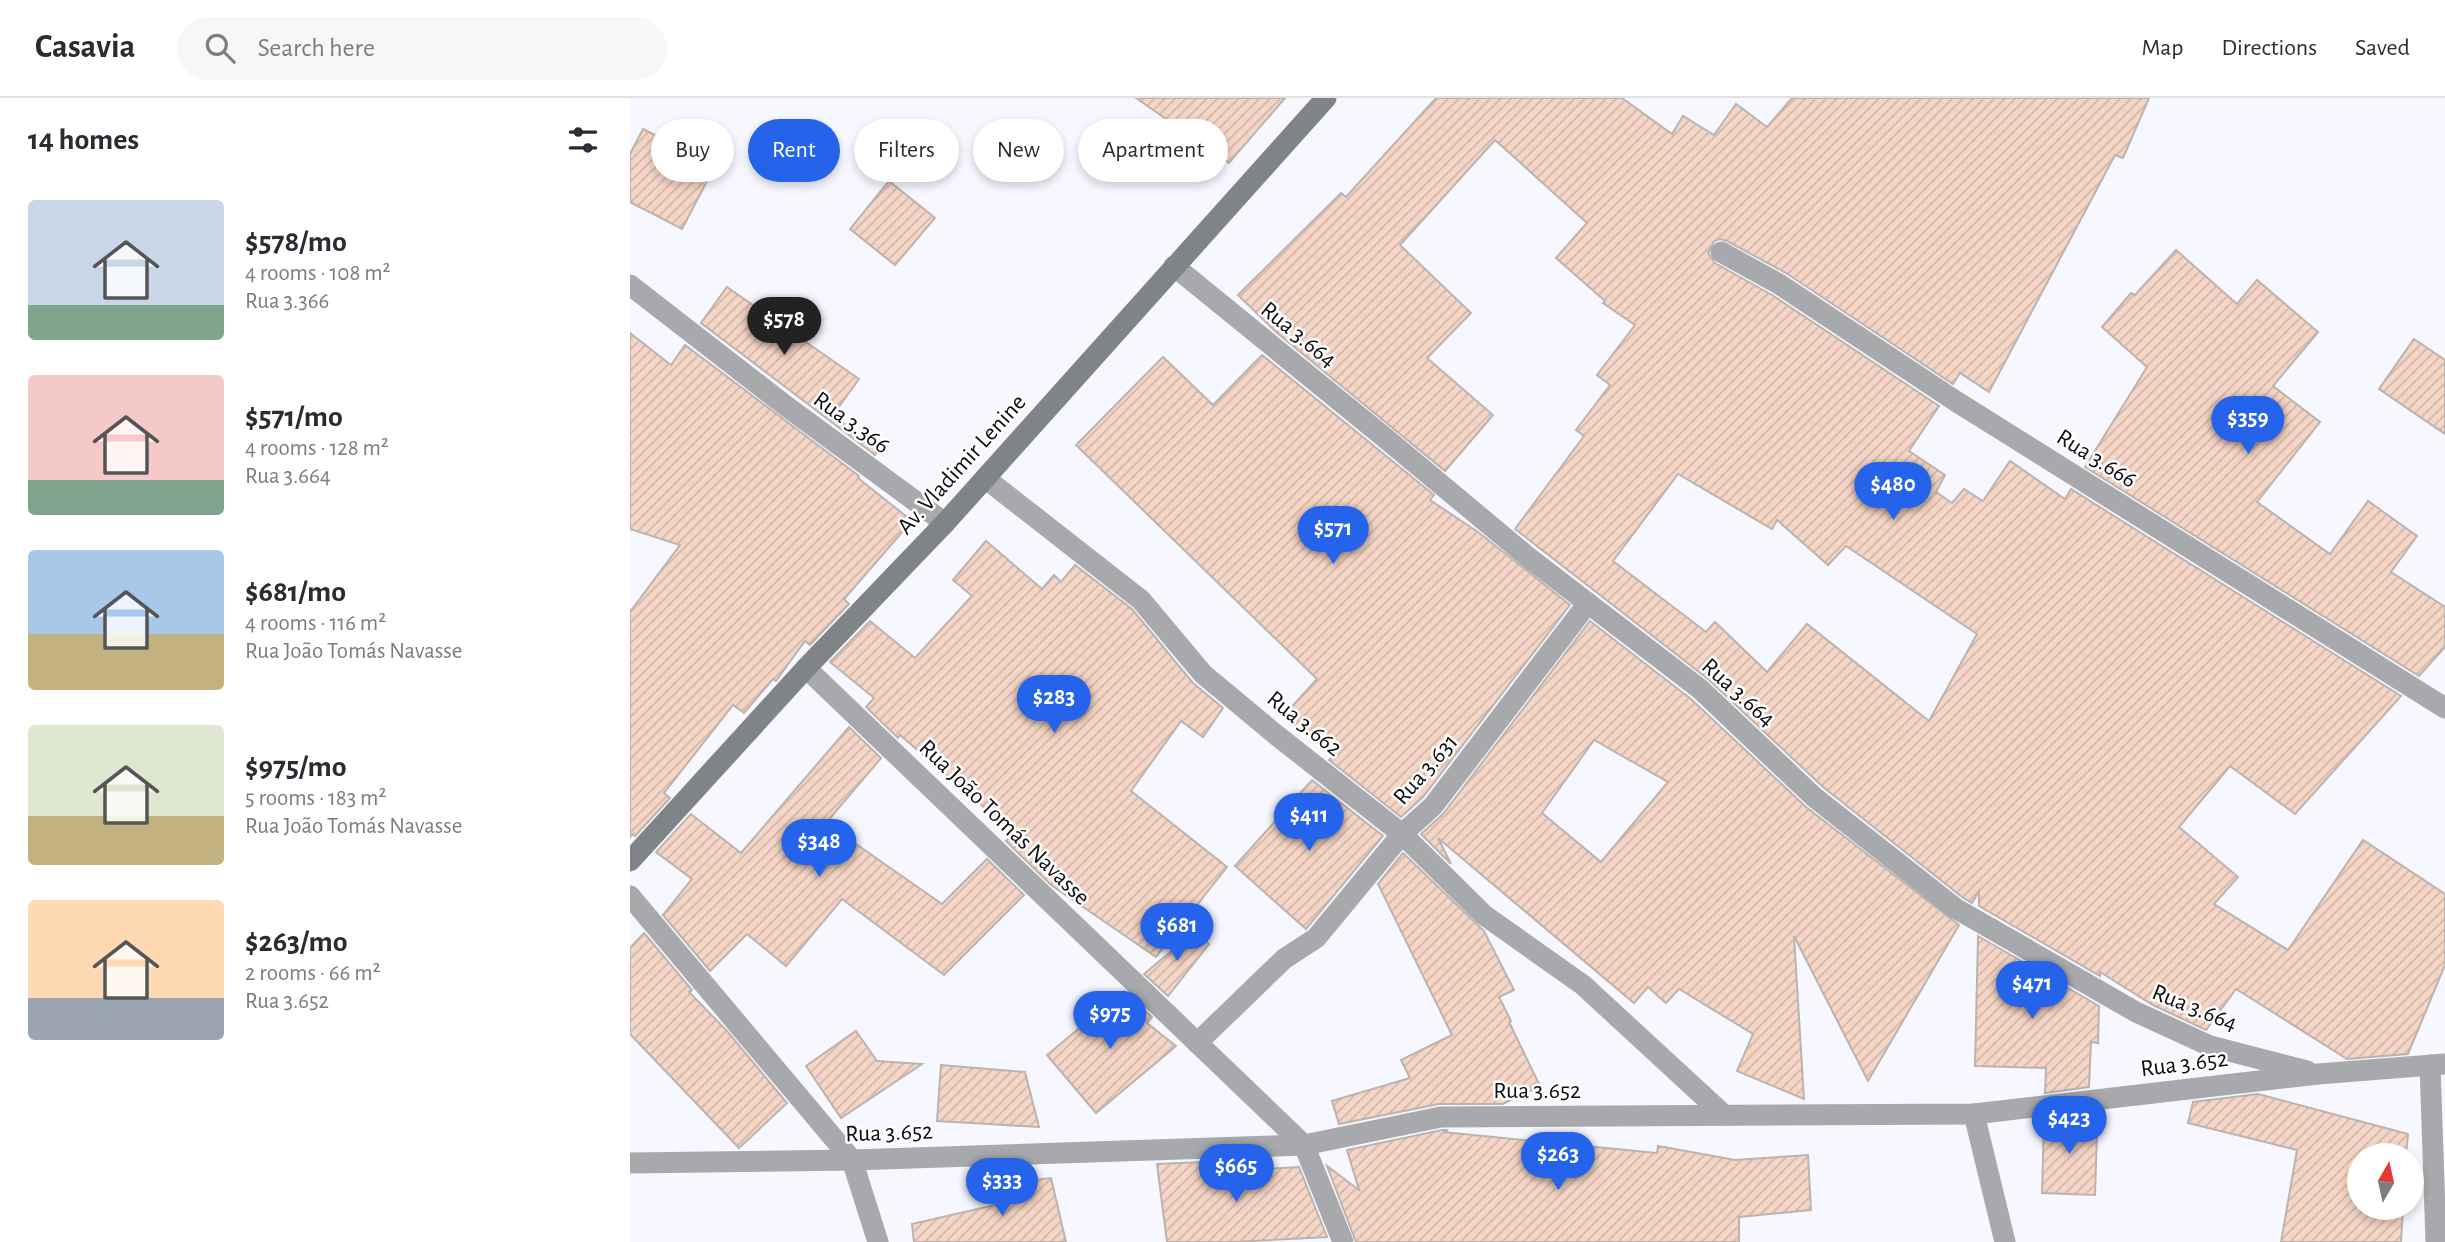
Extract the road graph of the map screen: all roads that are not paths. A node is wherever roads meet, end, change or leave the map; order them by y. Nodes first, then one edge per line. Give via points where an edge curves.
1 (1326, 98) edge
2 (1721, 252) dead end
3 (1174, 266) junction
4 (630, 285) edge
5 (985, 478) junction
6 (944, 523) junction
7 (1588, 603) junction
8 (806, 668) junction
9 (2445, 708) edge
10 (1402, 834) junction
11 (630, 861) edge
12 (630, 896) edge
13 (1198, 1043) junction
14 (2437, 1064) edge
15 (2318, 1074) junction
16 (1974, 1114) junction
17 (1724, 1115) junction
18 (1304, 1145) junction
19 (852, 1160) junction
20 (630, 1163) edge
21 (878, 1242) edge
22 (1343, 1242) edge
23 (2005, 1242) edge
24 (2436, 1242) edge

1 - 3 main road, Av. Vladimir Lenine
2 - 9 street, Rua 3.666 via 1779,284 1954,400
3 - 5 main road, Av. Vladimir Lenine
3 - 7 street, Rua 3.664
4 - 6 street, Rua 3.366
5 - 6 main road, Av. Vladimir Lenine
5 - 10 street, Rua 3.662 via 1141,600 1203,674
6 - 8 main road, Av. Vladimir Lenine
7 - 10 street, Rua 3.631 via 1433,806
7 - 15 street, Rua 3.664 via 1700,689 1814,797 1955,908 2136,1012 2210,1046
8 - 11 main road, Av. Vladimir Lenine
8 - 13 street, Rua João Tomás Navasse
10 - 13 street, Rua 3.631 via 1316,937 1284,959
10 - 17 street, Rua 3.662 via 1484,915 1583,985
12 - 19 street
13 - 18 street, Rua João Tomás Navasse
14 - 15 street, Rua 3.652
14 - 24 street
15 - 16 street, Rua 3.652
16 - 17 street, Rua 3.652
16 - 23 street
17 - 18 street, Rua 3.652 via 1441,1117
18 - 19 street, Rua 3.652
18 - 22 street, Rua João Tomás Navasse
19 - 20 street, Rua 3.652
19 - 21 street

